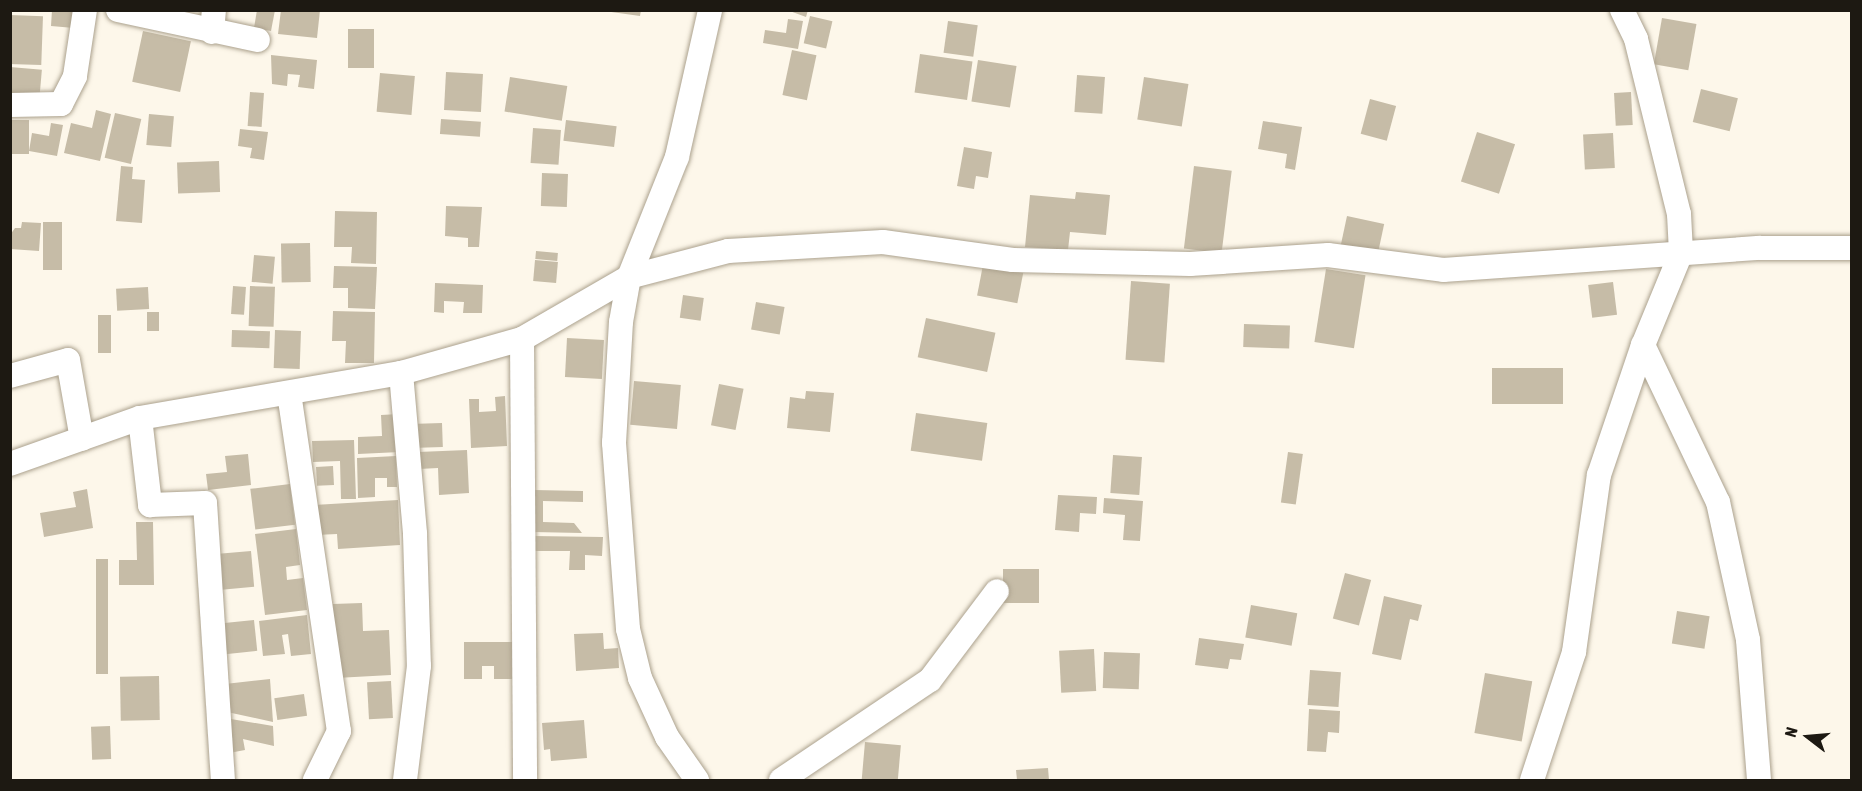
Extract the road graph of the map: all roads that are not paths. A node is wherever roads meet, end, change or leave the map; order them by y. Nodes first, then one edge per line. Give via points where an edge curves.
1 (86, 10) edge
2 (118, 10) edge
3 (710, 10) edge
4 (1622, 10) edge
5 (213, 21) edge
6 (258, 40) dead end
7 (10, 105) edge
8 (1851, 248) edge
9 (1681, 253) junction
10 (630, 277) junction
11 (522, 339) junction
12 (1643, 345) junction
13 (401, 372) junction
14 (10, 376) edge
15 (289, 393) junction
16 (140, 418) junction
17 (82, 439) junction
18 (10, 465) edge
19 (998, 591) dead end
20 (223, 780) edge
21 (315, 780) edge
22 (405, 780) edge
23 (525, 780) edge
24 (697, 780) edge
25 (781, 780) edge
26 (1532, 780) edge
27 (1759, 780) edge

1 - 7 street via 75,76 61,104
2 - 5 street
3 - 10 street via 677,157
4 - 9 street via 1636,39 1679,214
5 - 6 street
8 - 9 street
9 - 10 street via 1443,270 1328,255 1190,264 1013,260 883,242 728,251
9 - 12 street
10 - 11 street
10 - 24 street via 621,322 614,443 628,629 640,678 667,737
11 - 13 street
11 - 23 street
12 - 26 street via 1599,475 1574,652
12 - 27 street via 1718,502 1748,640
13 - 15 street
13 - 22 street via 415,534 419,666
14 - 17 street via 68,360
15 - 16 street
15 - 21 street via 339,731
16 - 17 street
16 - 20 street via 150,504 205,502
17 - 18 street
19 - 25 street via 930,680

